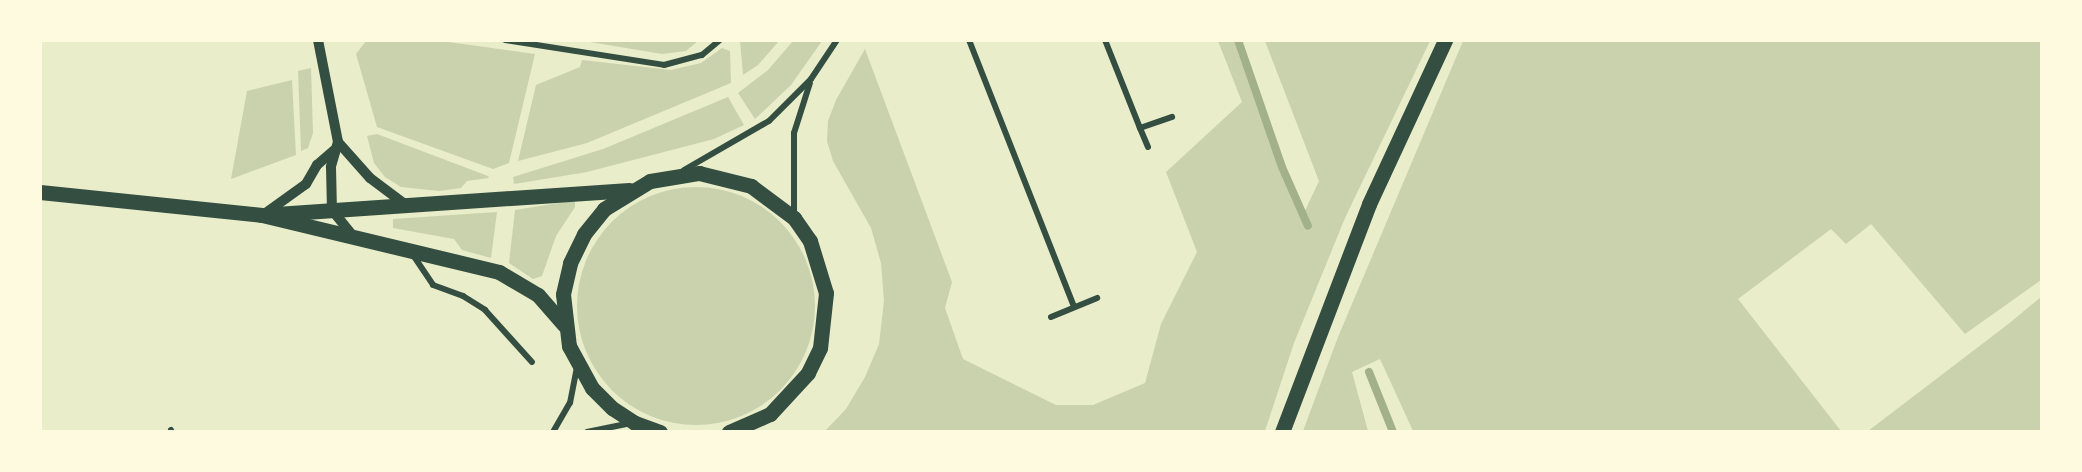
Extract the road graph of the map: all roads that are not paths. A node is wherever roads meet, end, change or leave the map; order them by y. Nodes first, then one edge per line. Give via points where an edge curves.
1 (318, 40) edge
2 (506, 40) edge
3 (720, 40) edge
4 (837, 40) edge
5 (969, 40) edge
6 (1105, 40) edge
7 (1445, 40) edge
8 (528, 42) edge
9 (811, 80) junction
10 (1172, 117) dead end
11 (1140, 128) junction
12 (336, 146) junction
13 (1148, 147) dead end
14 (672, 175) junction
15 (629, 190) junction
16 (40, 192) edge
17 (406, 205) junction
18 (332, 210) junction
19 (262, 215) junction
20 (794, 218) junction
21 (356, 239) junction
22 (411, 252) junction
23 (1097, 298) dead end
24 (1074, 307) junction
25 (1051, 317) dead end
26 (564, 326) junction
27 (531, 362) dead end
28 (577, 365) junction
29 (770, 414) junction
30 (648, 428) edge
31 (553, 432) edge
32 (587, 432) edge
33 (729, 432) edge
34 (756, 432) edge
35 (1282, 432) edge

1 - 12 street
2 - 8 street
3 - 8 street via 702,55 664,65
4 - 9 street
5 - 24 street
6 - 11 street
7 - 35 main road via 1369,204
9 - 14 street via 758,130
9 - 20 street via 794,133
10 - 11 street
11 - 13 street
12 - 17 street
12 - 18 street
12 - 19 street via 288,201
14 - 15 main road
14 - 20 main road via 699,173 734,180 774,200
15 - 17 main road
15 - 26 main road via 604,209 584,234 570,262 563,294
16 - 19 main road
17 - 18 main road
18 - 19 main road
18 - 21 street via 343,228
19 - 21 main road
20 - 29 main road via 821,266 826,321 808,373
21 - 22 main road
22 - 26 main road via 499,272 523,283 552,308
22 - 27 street via 433,285 463,296 485,310
23 - 24 street
24 - 25 street
26 - 28 main road
28 - 30 main road via 612,408
28 - 31 street via 570,403
29 - 33 main road
29 - 34 main road
30 - 32 street

